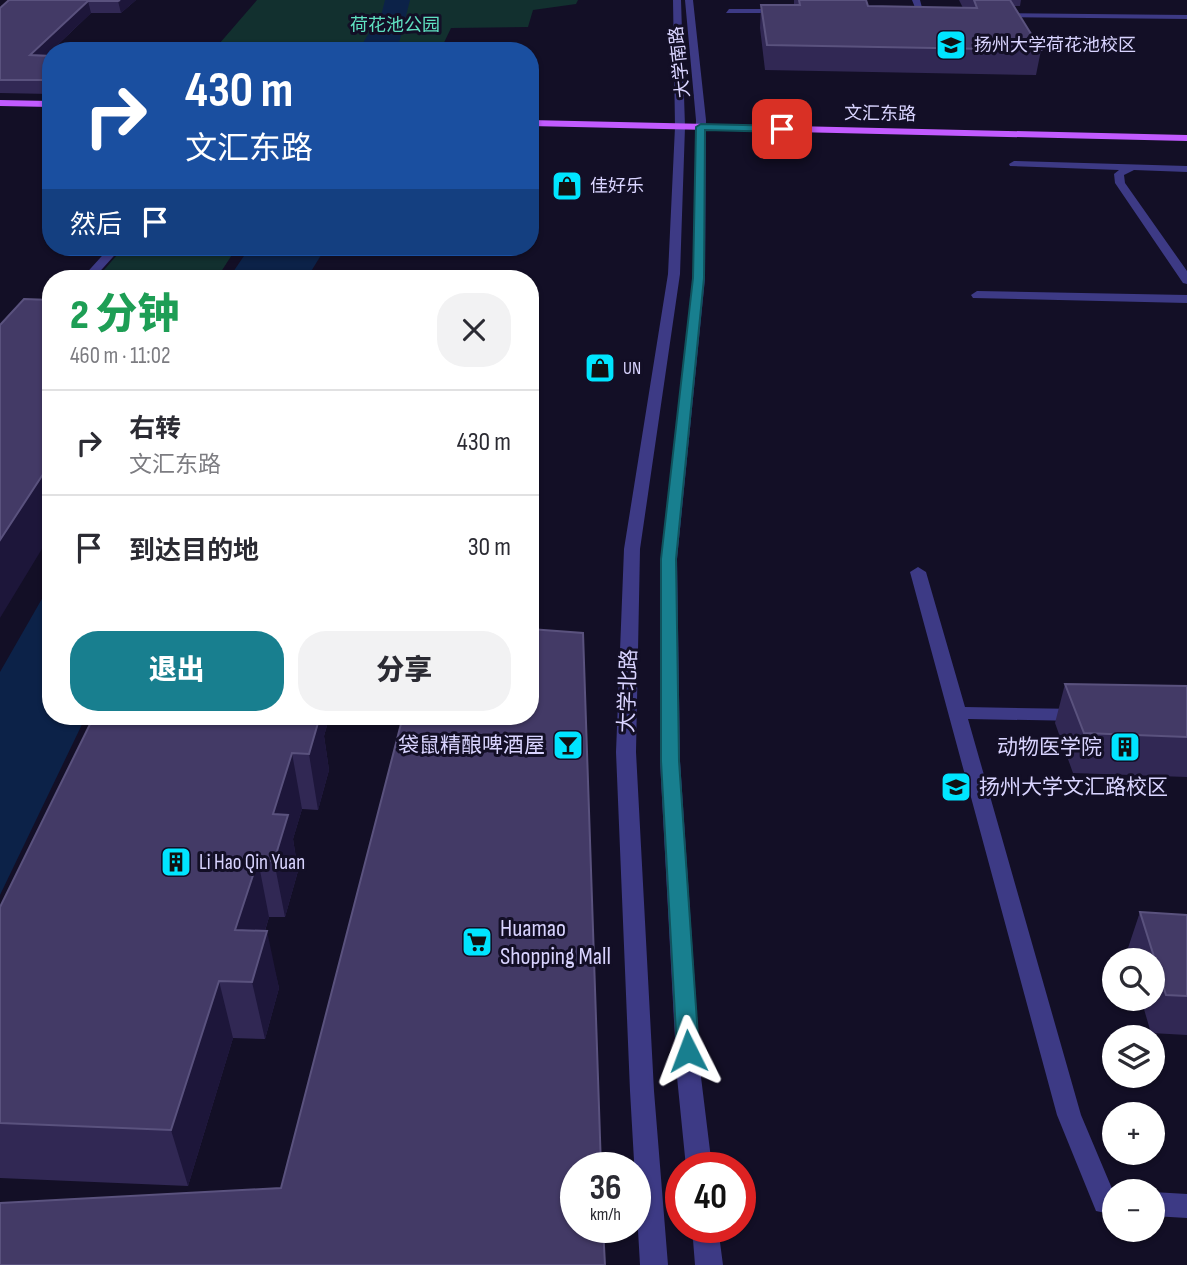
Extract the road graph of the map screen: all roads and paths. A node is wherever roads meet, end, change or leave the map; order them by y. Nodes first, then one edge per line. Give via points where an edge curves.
1 (677, 0) edge
2 (690, 0) edge
3 (916, 0) edge
4 (729, 11) dead end
5 (797, 12) edge
6 (907, 13) edge
7 (921, 13) junction
8 (934, 14) edge
9 (987, 14) edge
10 (1187, 17) edge
11 (0, 103) edge
12 (42, 104) edge
13 (0, 110) edge
14 (42, 111) edge
15 (539, 116) edge
16 (539, 122) edge
17 (680, 123) junction
18 (701, 124) junction
19 (1187, 130) edge
20 (1187, 138) edge
21 (1014, 163) dead end
22 (1132, 167) junction
23 (1187, 169) edge
24 (108, 256) edge
25 (95, 270) edge
26 (1187, 280) edge
27 (977, 295) dead end
28 (1187, 299) edge
29 (918, 572) dead end
30 (958, 713) junction
31 (1093, 715) edge
32 (698, 1152) edge
33 (1102, 1195) edge
34 (1165, 1205) edge
35 (1187, 1206) edge
36 (707, 1243) edge
37 (654, 1265) edge
38 (709, 1265) edge

1 - 17 street, 大学南路
2 - 18 street, 大学南路
3 - 7 street
4 - 5 street
6 - 7 street
7 - 8 street
9 - 10 street
11 - 12 main road
13 - 14 main road
15 - 17 main road, 文汇东路
16 - 17 main road, 文汇东路
17 - 18 main road, 文汇东路
17 - 37 street, 大学北路 via 674,274 632,549 626,752
18 - 19 main road, 文汇东路
18 - 20 main road, 文汇东路
18 - 32 street, 大学北路 via 699,278 669,559 670,761
21 - 22 street
22 - 23 street
22 - 26 street via 1119,174 1120,183
24 - 25 street
27 - 28 street
29 - 30 street
30 - 31 street
30 - 33 street via 1069,1115
34 - 35 street
36 - 38 street

